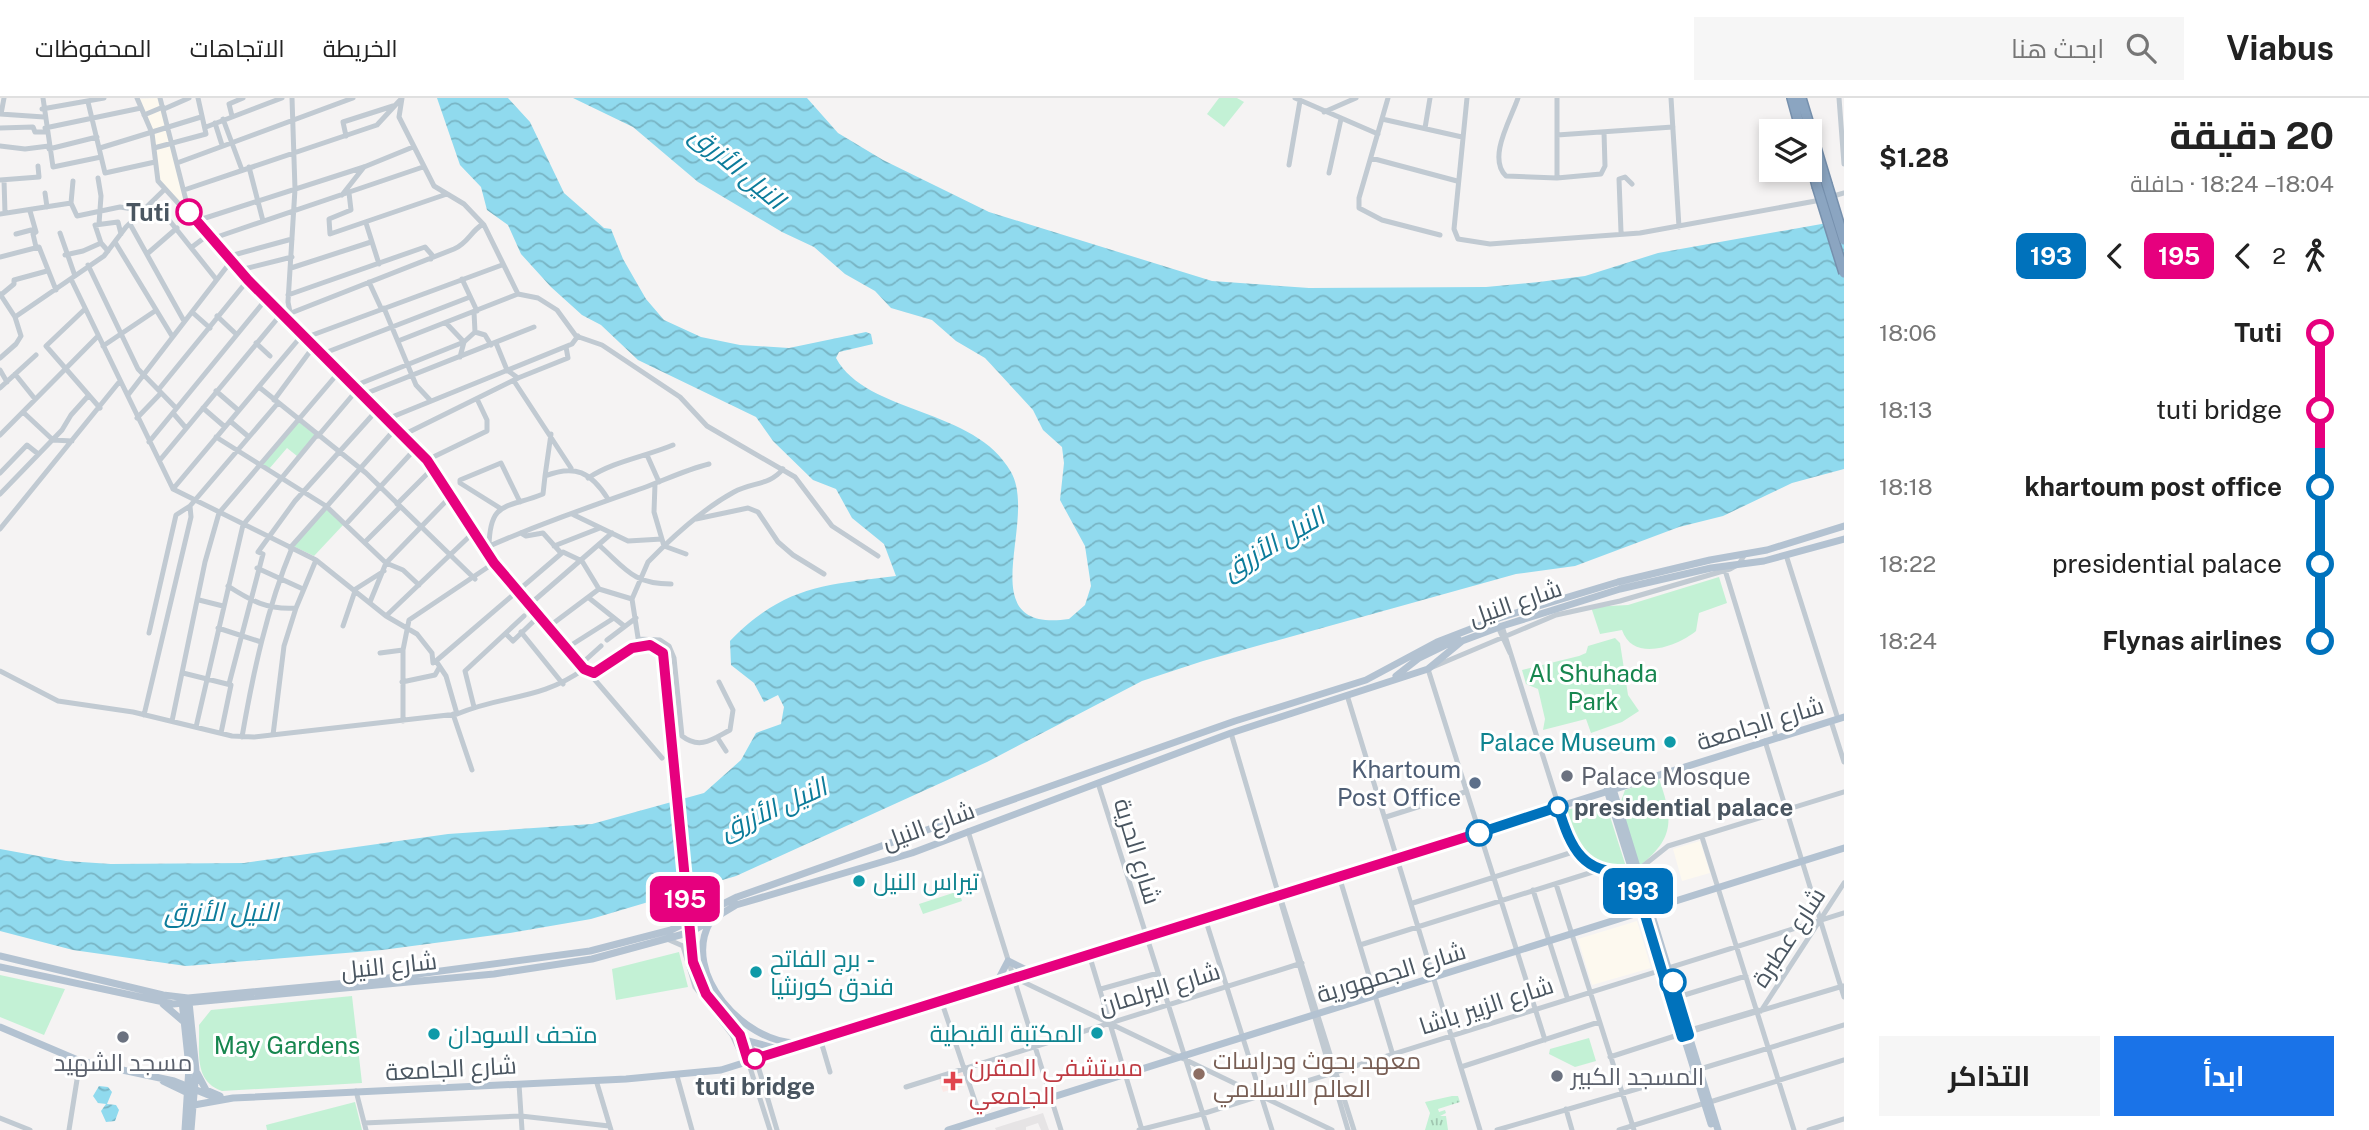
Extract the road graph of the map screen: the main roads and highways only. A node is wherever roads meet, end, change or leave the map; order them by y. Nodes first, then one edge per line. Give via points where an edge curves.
1 (1793, 98) edge
2 (1801, 98) edge
3 (1798, 119) edge
4 (1821, 182) edge
5 (1822, 185) junction
6 (1844, 240) edge
7 (1844, 273) edge
8 (1844, 526) edge
9 (1844, 539) edge
10 (1758, 552) junction
11 (1726, 557) junction
12 (1756, 562) junction
13 (1724, 568) junction
14 (1499, 623) junction
15 (1460, 633) junction
16 (1390, 681) junction
17 (1279, 706) junction
18 (1280, 716) junction
19 (1838, 719) edge
20 (1610, 789) junction
21 (1844, 848) edge
22 (1648, 911) junction
23 (712, 918) junction
24 (591, 955) junction
25 (0, 956) edge
26 (0, 967) edge
27 (1665, 967) junction
28 (1030, 972) junction
29 (997, 982) junction
30 (114, 988) junction
31 (237, 997) junction
32 (185, 1001) junction
33 (208, 1002) junction
34 (163, 1004) junction
35 (189, 1023) junction
36 (0, 1027) edge
37 (1683, 1034) junction
38 (746, 1035) junction
39 (803, 1043) junction
40 (782, 1051) junction
41 (192, 1068) junction
42 (160, 1078) junction
43 (174, 1081) junction
44 (191, 1089) junction
45 (225, 1099) junction
46 (191, 1108) junction
47 (185, 1130) edge
48 (191, 1130) edge
49 (948, 1130) edge
50 (1716, 1130) edge

1 - 3 highway
2 - 5 highway
4 - 5 highway
5 - 6 highway, bridge
5 - 7 highway, bridge
8 - 10 main road, شارع النيل
9 - 12 main road, شارع النيل
10 - 11 main road, شارع النيل
10 - 12 main road
11 - 13 main road
11 - 14 main road, شارع النيل via 1618,582
12 - 13 main road, شارع النيل
13 - 14 main road, شارع النيل
14 - 15 main road, شارع النيل
14 - 16 main road, شارع النيل via 1462,641 1428,669
15 - 16 main road via 1458,639 1419,658
15 - 17 main road, شارع النيل via 1381,675
16 - 18 main road, شارع النيل
17 - 18 main road via 1283,709
17 - 24 main road, شارع النيل via 737,897 665,932
18 - 23 main road, شارع النيل via 882,863 736,905
19 - 20 main road, شارع الجامعة
20 - 22 main road
20 - 28 main road, شارع الجامعة
21 - 22 main road, شارع الجمهورية
22 - 27 main road
22 - 49 main road, شارع الجمهورية
23 - 24 main road, شارع النيل via 691,932
23 - 38 main road via 702,945 706,971
24 - 31 main road, شارع النيل
25 - 30 main road, شارع النيل
26 - 30 main road, شارع النيل
27 - 37 main road
27 - 37 main road via 1678,997
28 - 29 main road, شارع الجامعة
28 - 29 main road via 1008,961
29 - 39 main road, شارع الجامعة
30 - 32 main road, شارع النيل
30 - 34 main road, شارع النيل
31 - 32 main road, شارع النيل
31 - 33 main road, شارع النيل
32 - 33 main road, شارع النيل
32 - 34 main road, شارع النيل
32 - 35 main road
33 - 35 main road
34 - 35 main road
35 - 41 main road
36 - 42 main road, شارع الجامعة via 80,1061
37 - 50 main road
38 - 39 main road
38 - 40 main road
39 - 40 main road, شارع الجامعة
40 - 45 main road, شارع الجامعة via 702,1074
41 - 43 main road
41 - 44 main road
41 - 45 main road via 206,1090
42 - 43 main road, شارع الجامعة
42 - 44 main road, شارع الجامعة
43 - 44 main road, شارع الجامعة
44 - 45 main road, شارع الجامعة
44 - 46 main road
45 - 46 main road, شارع الجامعة
46 - 47 main road
46 - 48 main road

